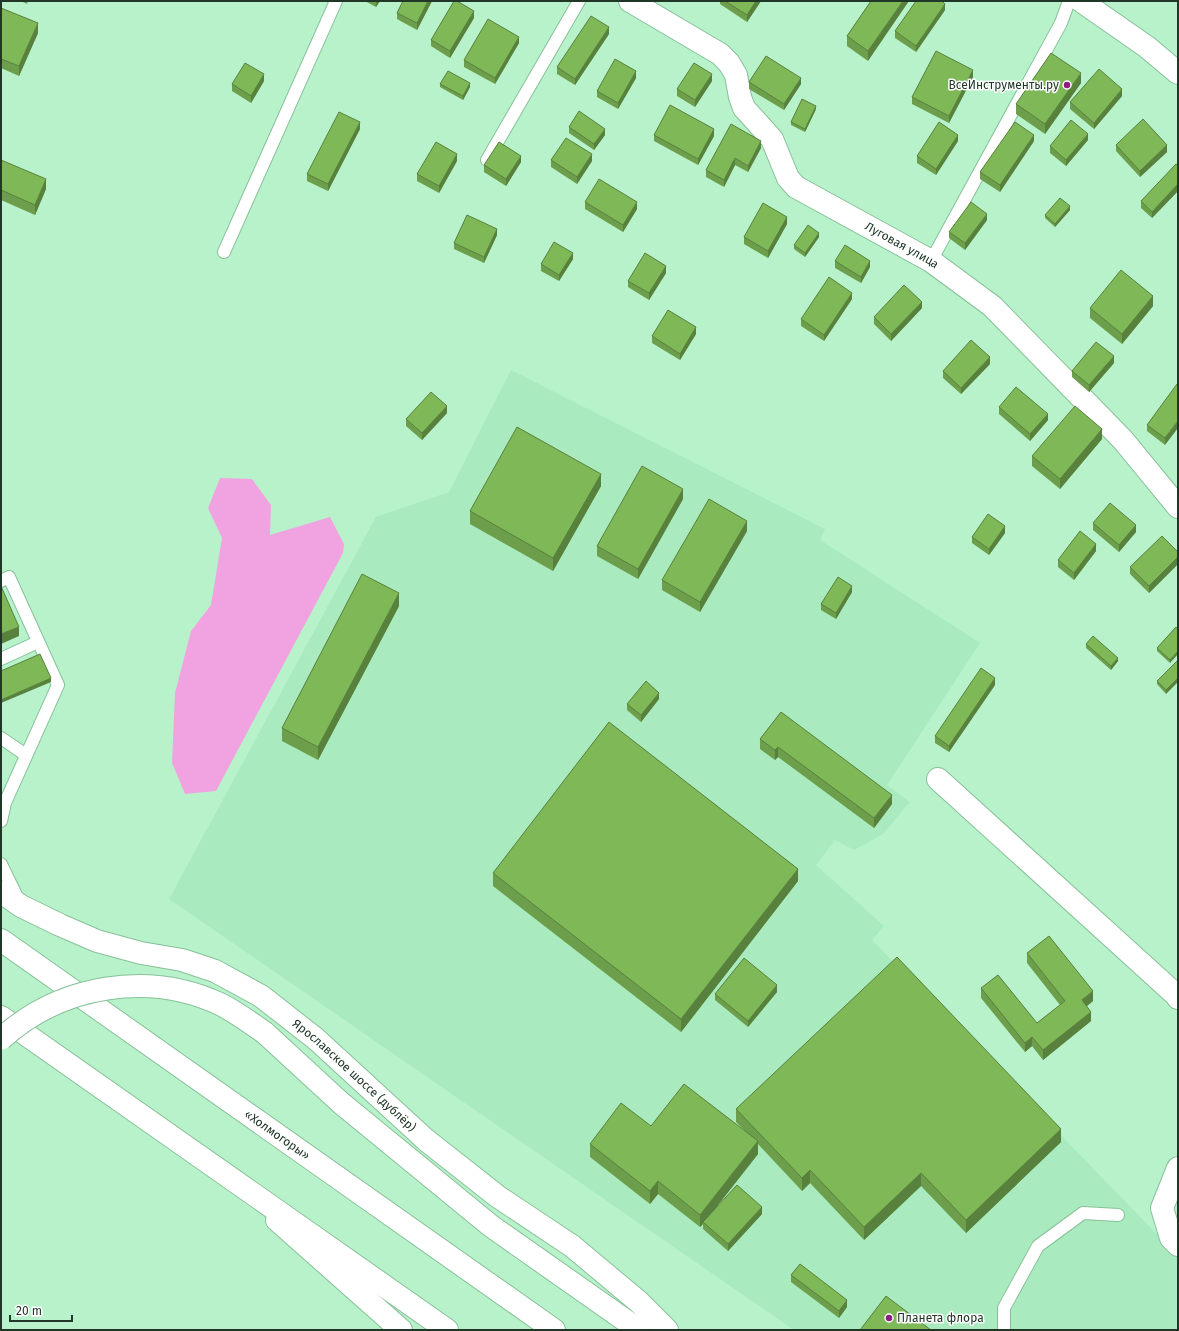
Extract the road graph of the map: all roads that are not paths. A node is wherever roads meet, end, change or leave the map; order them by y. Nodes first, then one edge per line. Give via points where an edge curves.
1 (336, 1) edge
2 (579, 1) edge
3 (630, 1) edge
4 (1069, 1) edge
5 (1081, 1) edge
6 (1178, 73) edge
7 (487, 160) edge
8 (224, 252) dead end
9 (931, 261) junction
10 (1178, 507) edge
11 (1, 581) edge
12 (38, 642) junction
13 (1, 659) edge
14 (1, 738) edge
15 (26, 755) junction
16 (938, 779) dead end
17 (1, 820) edge
18 (1, 864) edge
19 (1, 892) edge
20 (21, 906) junction
21 (1, 940) edge
22 (1178, 998) edge
23 (1, 1017) edge
24 (1, 1039) edge
25 (1178, 1168) edge
26 (228, 1176) junction
27 (1118, 1215) dead end
28 (1178, 1245) edge
29 (400, 1330) edge
30 (447, 1330) edge
31 (554, 1330) edge
32 (639, 1330) edge
33 (667, 1330) edge
34 (1004, 1330) edge

1 - 8 lane
2 - 7 lane
3 - 9 main road, Луговая улица via 720,54 729,63 736,75 744,108 772,139 788,178 796,187
4 - 9 lane via 1061,23
5 - 6 main road via 1147,47
9 - 10 main road, Луговая улица via 992,306 1123,440
11 - 12 lane via 9,577
12 - 13 lane
12 - 15 lane via 58,684
14 - 15 lane
15 - 17 lane via 5,803
16 - 22 main road
18 - 20 lane
19 - 20 main road, Ярославское шоссе (дублёр)
20 - 33 main road, Ярославское шоссе (дублёр) via 97,941 215,970 261,996 316,1039 426,1140 497,1196 572,1246 639,1302
21 - 31 main road, «Холмогоры»
23 - 26 main road
24 - 32 main road, bridge via 23,1021 45,1008 94,990 146,986 172,989 221,1005 265,1033 341,1103 491,1226
25 - 28 main road via 1162,1208 1171,1238
26 - 29 main road
26 - 30 main road
27 - 34 lane via 1083,1213 1038,1246 1004,1308

